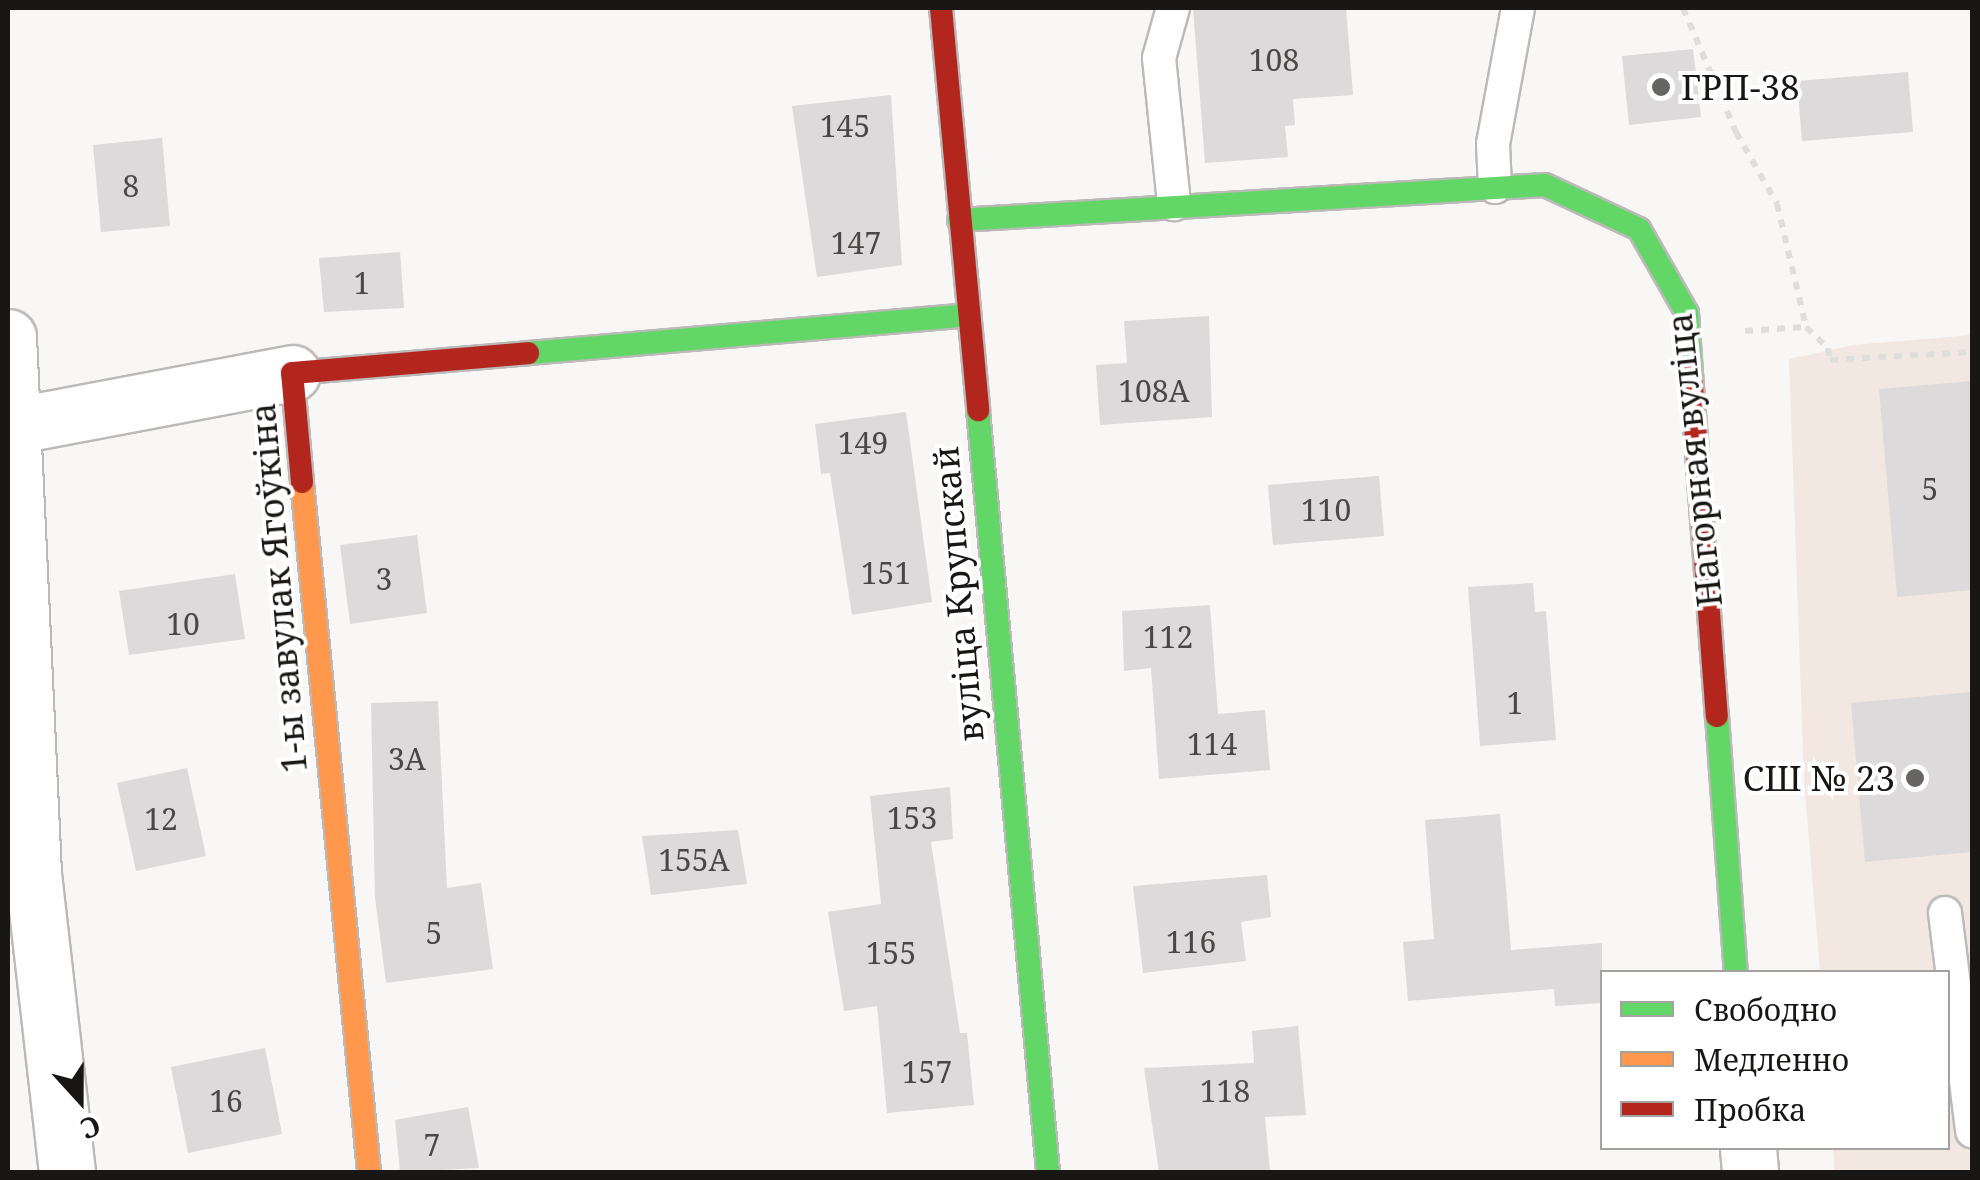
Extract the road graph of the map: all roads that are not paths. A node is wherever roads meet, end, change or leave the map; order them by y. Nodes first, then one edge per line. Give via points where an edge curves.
1 (941, 8) edge
2 (1173, 8) edge
3 (1518, 8) edge
4 (1495, 187) junction
5 (1174, 204) junction
6 (959, 220) junction
7 (968, 315) junction
8 (8, 336) edge
9 (292, 374) junction
10 (17, 425) junction
11 (20, 875) edge
12 (1944, 914) dead end
13 (1736, 970) edge
14 (1972, 1131) edge
15 (66, 1172) edge
16 (369, 1172) edge
17 (1048, 1172) edge

1 - 6 street, вуліца Крупскай
2 - 5 lane via 1159,58
3 - 4 lane via 1494,144
4 - 5 street, Нагорная вуліца
4 - 13 street, Нагорная вуліца via 1544,185 1639,229 1687,312
5 - 6 street, Нагорная вуліца
6 - 7 street, вуліца Крупскай
7 - 9 street, 1-ы завулак Ягоўкіна
7 - 17 street, вуліца Крупскай
8 - 10 street
9 - 10 street
9 - 16 street, 1-ы завулак Ягоўкіна
10 - 11 street
11 - 15 street
12 - 14 lane

